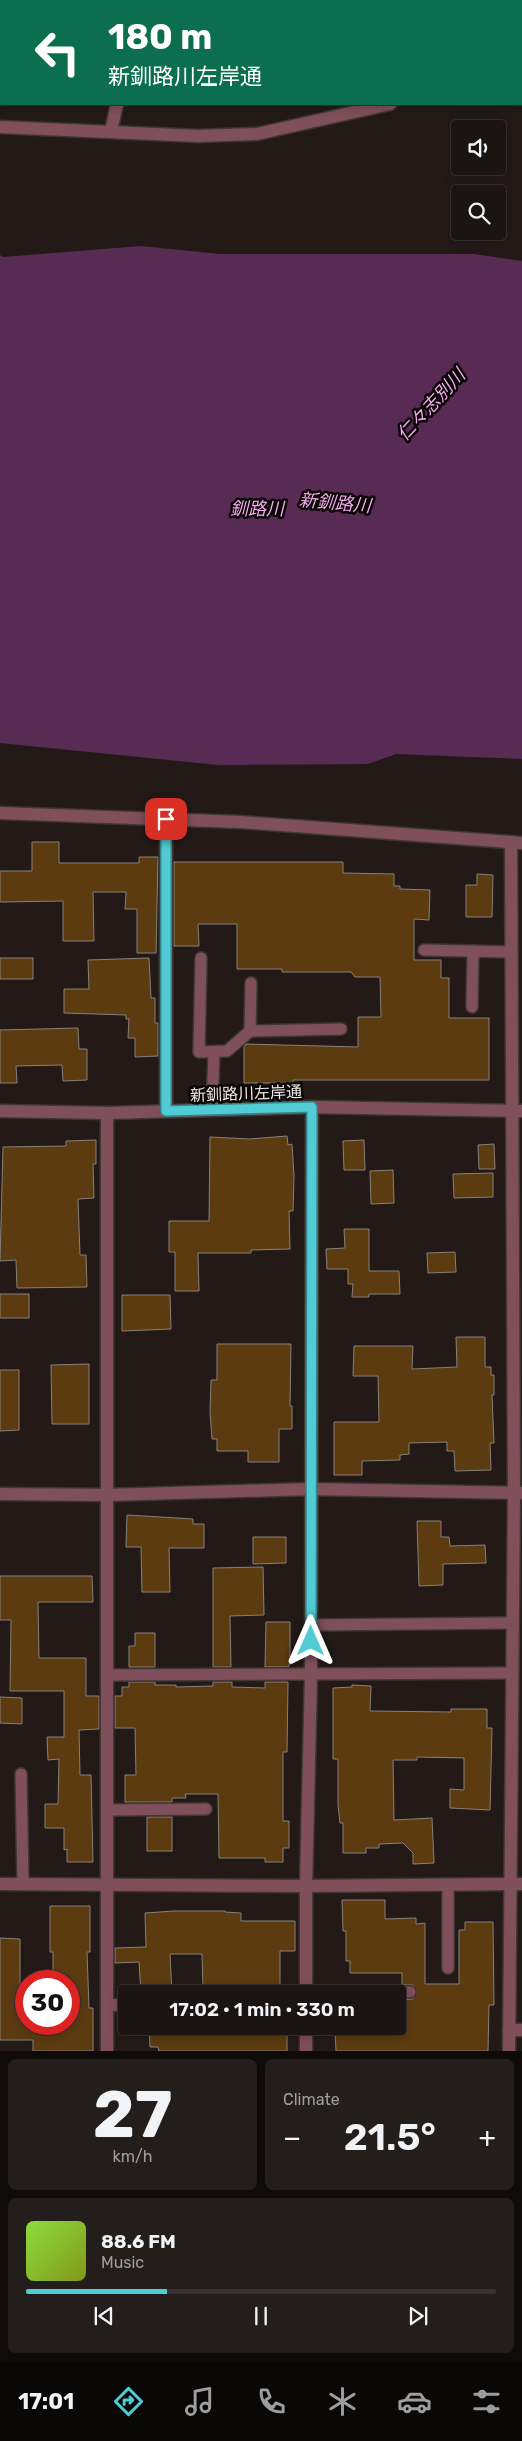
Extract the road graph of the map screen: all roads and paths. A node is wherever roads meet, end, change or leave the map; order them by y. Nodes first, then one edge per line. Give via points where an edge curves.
1 (117, 105) edge
2 (386, 105) edge
3 (0, 126) edge
4 (112, 131) junction
5 (0, 812) edge
6 (166, 819) junction
7 (516, 843) edge
8 (424, 950) dead end
9 (473, 951) junction
10 (510, 952) junction
11 (201, 958) dead end
12 (251, 983) dead end
13 (472, 1007) dead end
14 (341, 1029) dead end
15 (250, 1031) junction
16 (214, 1052) junction
17 (312, 1107) junction
18 (212, 1110) junction
19 (0, 1111) edge
20 (166, 1111) junction
21 (516, 1111) edge
22 (107, 1112) junction
23 (517, 1278) edge
24 (311, 1489) junction
25 (518, 1493) edge
26 (0, 1494) edge
27 (107, 1495) junction
28 (512, 1622) junction
29 (311, 1625) junction
30 (512, 1673) junction
31 (107, 1675) junction
32 (311, 1675) junction
33 (22, 1774) dead end
34 (206, 1808) dead end
35 (107, 1810) junction
36 (0, 1884) edge
37 (23, 1884) junction
38 (107, 1884) junction
39 (516, 1884) edge
40 (448, 1885) junction
41 (306, 1886) junction
42 (448, 1968) dead end
43 (306, 1985) edge
44 (406, 1992) edge
45 (410, 1992) dead end
46 (107, 2005) junction
47 (118, 2005) edge
48 (515, 2030) edge
49 (306, 2035) edge
50 (107, 2051) edge
51 (306, 2051) edge
52 (509, 2051) edge

1 - 4 street
2 - 4 street via 257,134 198,136
3 - 4 street
5 - 6 street
6 - 7 street
6 - 20 street
7 - 10 street
8 - 9 lane
9 - 10 lane
9 - 13 lane
10 - 21 street
11 - 16 lane via 200,1052
12 - 15 lane
14 - 15 lane
15 - 16 lane via 227,1052
16 - 18 lane
17 - 18 street, 新釧路川左岸通
17 - 21 street, 新釧路川左岸通
17 - 24 street
18 - 20 street, 新釧路川左岸通
19 - 22 street, 新釧路川左岸通
20 - 22 street, 新釧路川左岸通
21 - 23 street
22 - 27 street
23 - 25 street
24 - 25 street
24 - 27 street
24 - 29 street
25 - 28 street
26 - 27 street
27 - 31 street
28 - 29 lane
28 - 30 street
29 - 32 street
30 - 32 lane
30 - 39 street
31 - 32 lane
31 - 35 street
32 - 41 street
33 - 37 lane
34 - 35 lane
35 - 38 street
36 - 37 street
37 - 38 street
38 - 41 street
38 - 46 street
39 - 40 street
39 - 48 street
40 - 41 street
40 - 42 lane
41 - 43 street
44 - 45 lane
46 - 47 street
46 - 50 street
48 - 52 street
49 - 51 street

